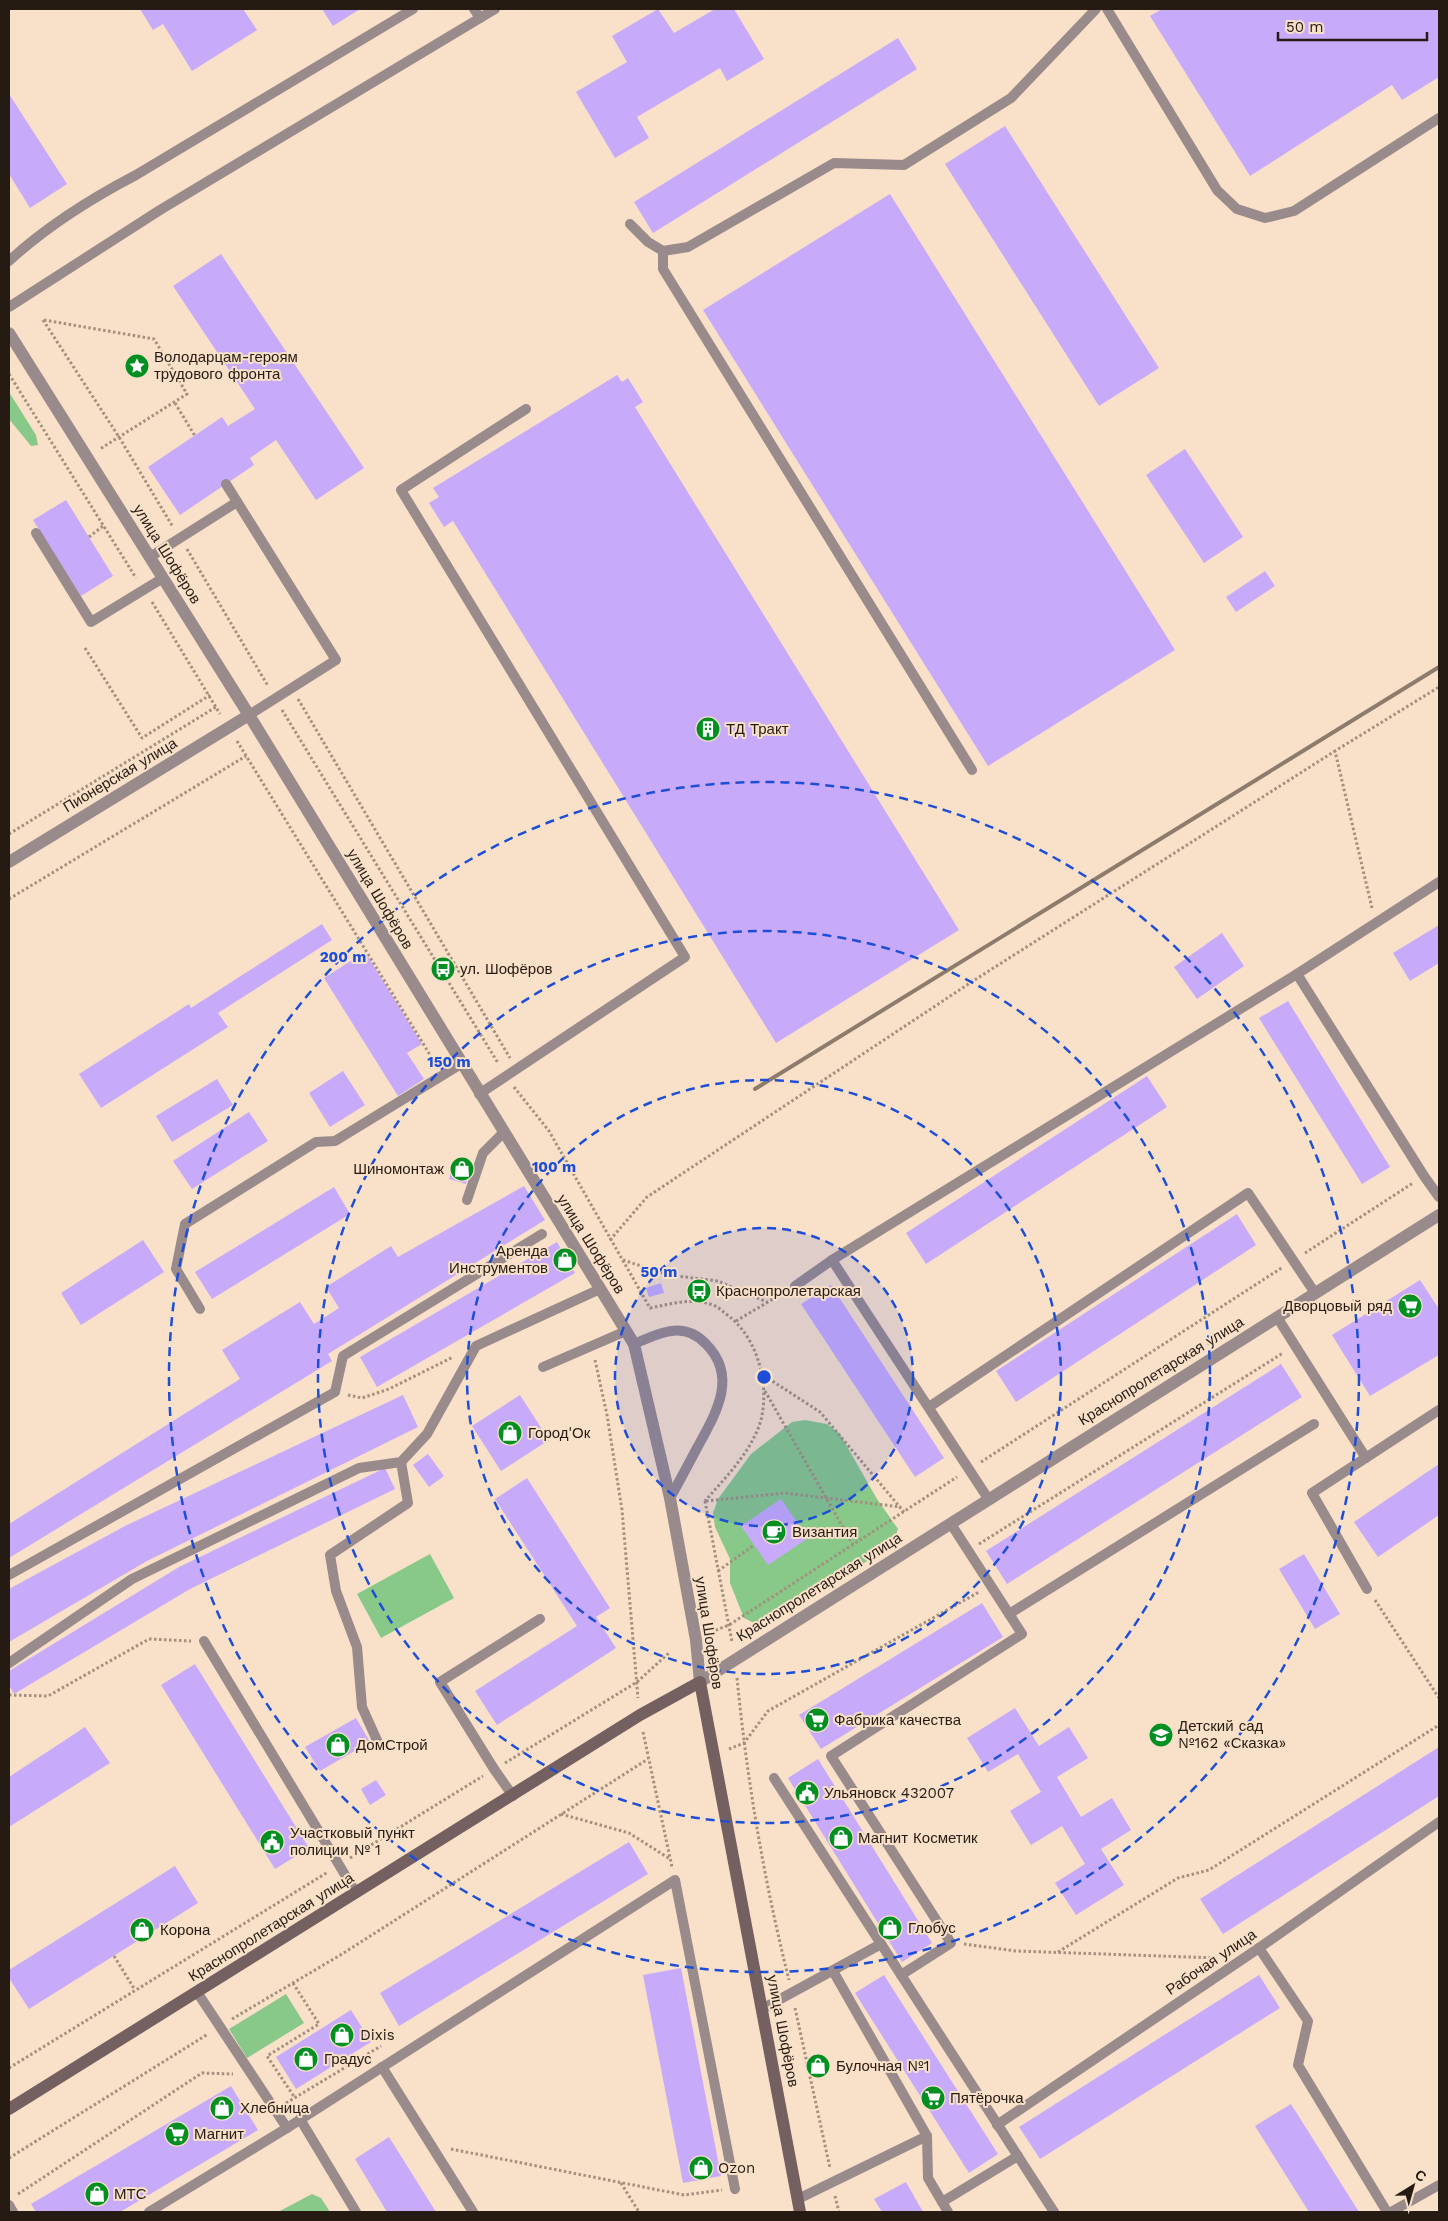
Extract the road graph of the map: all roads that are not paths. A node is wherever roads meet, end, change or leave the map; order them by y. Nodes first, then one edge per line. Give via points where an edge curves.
1 (413, 9) edge
2 (474, 9) edge
3 (495, 9) edge
4 (1096, 9) edge
5 (1107, 9) edge
6 (480, 18) junction
7 (1439, 118) edge
8 (630, 224) dead end
9 (663, 251) junction
10 (9, 261) edge
11 (9, 307) edge
12 (9, 333) edge
13 (526, 409) dead end
14 (226, 484) dead end
15 (237, 502) junction
16 (36, 533) dead end
17 (150, 557) junction
18 (163, 578) junction
19 (249, 715) junction
20 (972, 770) dead end
21 (9, 862) edge
22 (1439, 882) edge
23 (1297, 974) junction
24 (461, 1064) junction
25 (479, 1094) junction
26 (503, 1133) junction
27 (1439, 1197) edge
28 (467, 1200) dead end
29 (1439, 1215) edge
30 (542, 1234) dead end
31 (832, 1260) junction
32 (795, 1286) road end
33 (600, 1289) junction
34 (1315, 1293) junction
35 (200, 1309) dead end
36 (1277, 1317) junction
37 (626, 1331) junction
38 (634, 1344) junction
39 (543, 1367) dead end
40 (929, 1407) junction
41 (1439, 1410) edge
42 (1314, 1424) dead end
43 (1366, 1458) junction
44 (401, 1462) junction
45 (670, 1498) junction
46 (988, 1500) junction
47 (950, 1524) junction
48 (9, 1576) edge
49 (1367, 1589) road end
50 (1009, 1614) junction
51 (540, 1620) dead end
52 (204, 1641) road end
53 (9, 1663) edge
54 (700, 1682) junction
55 (380, 1747) dead end
56 (774, 1778) dead end
57 (513, 1796) junction
58 (1439, 1822) edge
59 (356, 1893) junction
60 (881, 1944) junction
61 (1259, 1948) junction
62 (833, 1971) junction
63 (901, 1975) junction
64 (197, 1992) junction
65 (762, 2009) junction
66 (382, 2067) junction
67 (9, 2109) edge
68 (300, 2119) junction
69 (997, 2125) junction
70 (287, 2128) junction
71 (926, 2136) junction
72 (1018, 2156) junction
73 (1439, 2185) edge
74 (735, 2189) road end
75 (798, 2199) junction
76 (942, 2202) junction
77 (9, 2205) edge
78 (13, 2212) edge
79 (149, 2212) edge
80 (356, 2212) edge
81 (473, 2212) edge
82 (800, 2212) edge
83 (948, 2212) edge
84 (1054, 2212) edge
85 (1387, 2212) edge
86 (1391, 2212) edge

1 - 10 lane via 98,196 36,236
2 - 6 lane
3 - 6 lane
4 - 9 lane via 1012,98 904,165 834,164 688,247
5 - 7 lane via 1217,190 1237,209 1246,212 1265,218 1294,211
6 - 11 lane via 160,210
8 - 9 lane via 648,242
9 - 20 lane via 663,269
12 - 17 street, улица Шофёров
13 - 25 lane via 401,490 685,957
14 - 15 lane
15 - 17 lane
15 - 19 lane via 336,660
16 - 18 lane via 91,622
17 - 18 street, улица Шофёров
18 - 19 street, улица Шофёров
19 - 21 street, Пионерская улица
19 - 24 street, улица Шофёров
22 - 23 lane
23 - 27 lane
23 - 31 lane
24 - 25 street, улица Шофёров
24 - 35 lane via 335,1141 316,1142 185,1224 176,1269
25 - 26 street, улица Шофёров
26 - 28 lane via 482,1153
26 - 33 street, улица Шофёров
29 - 34 street, Краснопролетарская улица
30 - 48 lane via 343,1356 335,1392
31 - 32 lane
31 - 40 lane
33 - 37 street, улица Шофёров
33 - 44 lane via 476,1346 427,1434
34 - 36 street, Краснопролетарская улица
34 - 40 lane via 1248,1193
36 - 43 lane
36 - 46 street, Краснопролетарская улица
37 - 38 street, улица Шофёров
37 - 39 lane
38 - 45 street, улица Шофёров
38 - 45 lane via 662,1332 688,1331 699,1336 708,1346 718,1360 722,1376 717,1412
40 - 46 lane
41 - 43 lane
42 - 50 lane
43 - 49 lane via 1312,1493
44 - 53 lane via 359,1468 132,1579
44 - 55 lane via 408,1503 330,1555 336,1591 358,1647 362,1707
45 - 54 street, улица Шофёров via 696,1640
46 - 47 street, Краснопролетарская улица
47 - 50 lane
47 - 54 street, Краснопролетарская улица
50 - 63 lane via 1022,1634 831,1756 951,1943
51 - 57 lane via 440,1682
52 - 59 lane
54 - 57 main road, Краснопролетарская улица via 640,1715
54 - 65 main road, улица Шофёров
56 - 60 lane
57 - 59 main road, Краснопролетарская улица
58 - 61 lane, Рабочая улица
59 - 64 main road, Краснопролетарская улица
60 - 62 lane
60 - 63 lane
61 - 69 lane, Рабочая улица
61 - 85 lane via 1308,2021 1298,2065
62 - 65 lane
62 - 71 lane
63 - 69 lane
64 - 67 main road, Краснопролетарская улица
64 - 70 lane
65 - 75 main road, улица Шофёров
66 - 68 lane
66 - 74 lane via 675,1880
66 - 81 lane
68 - 70 lane
68 - 80 lane
69 - 72 lane
70 - 79 lane
71 - 75 lane
71 - 76 lane via 928,2178
72 - 76 lane
72 - 84 lane
73 - 86 lane
75 - 82 main road, улица Шофёров
76 - 83 lane
77 - 78 lane

